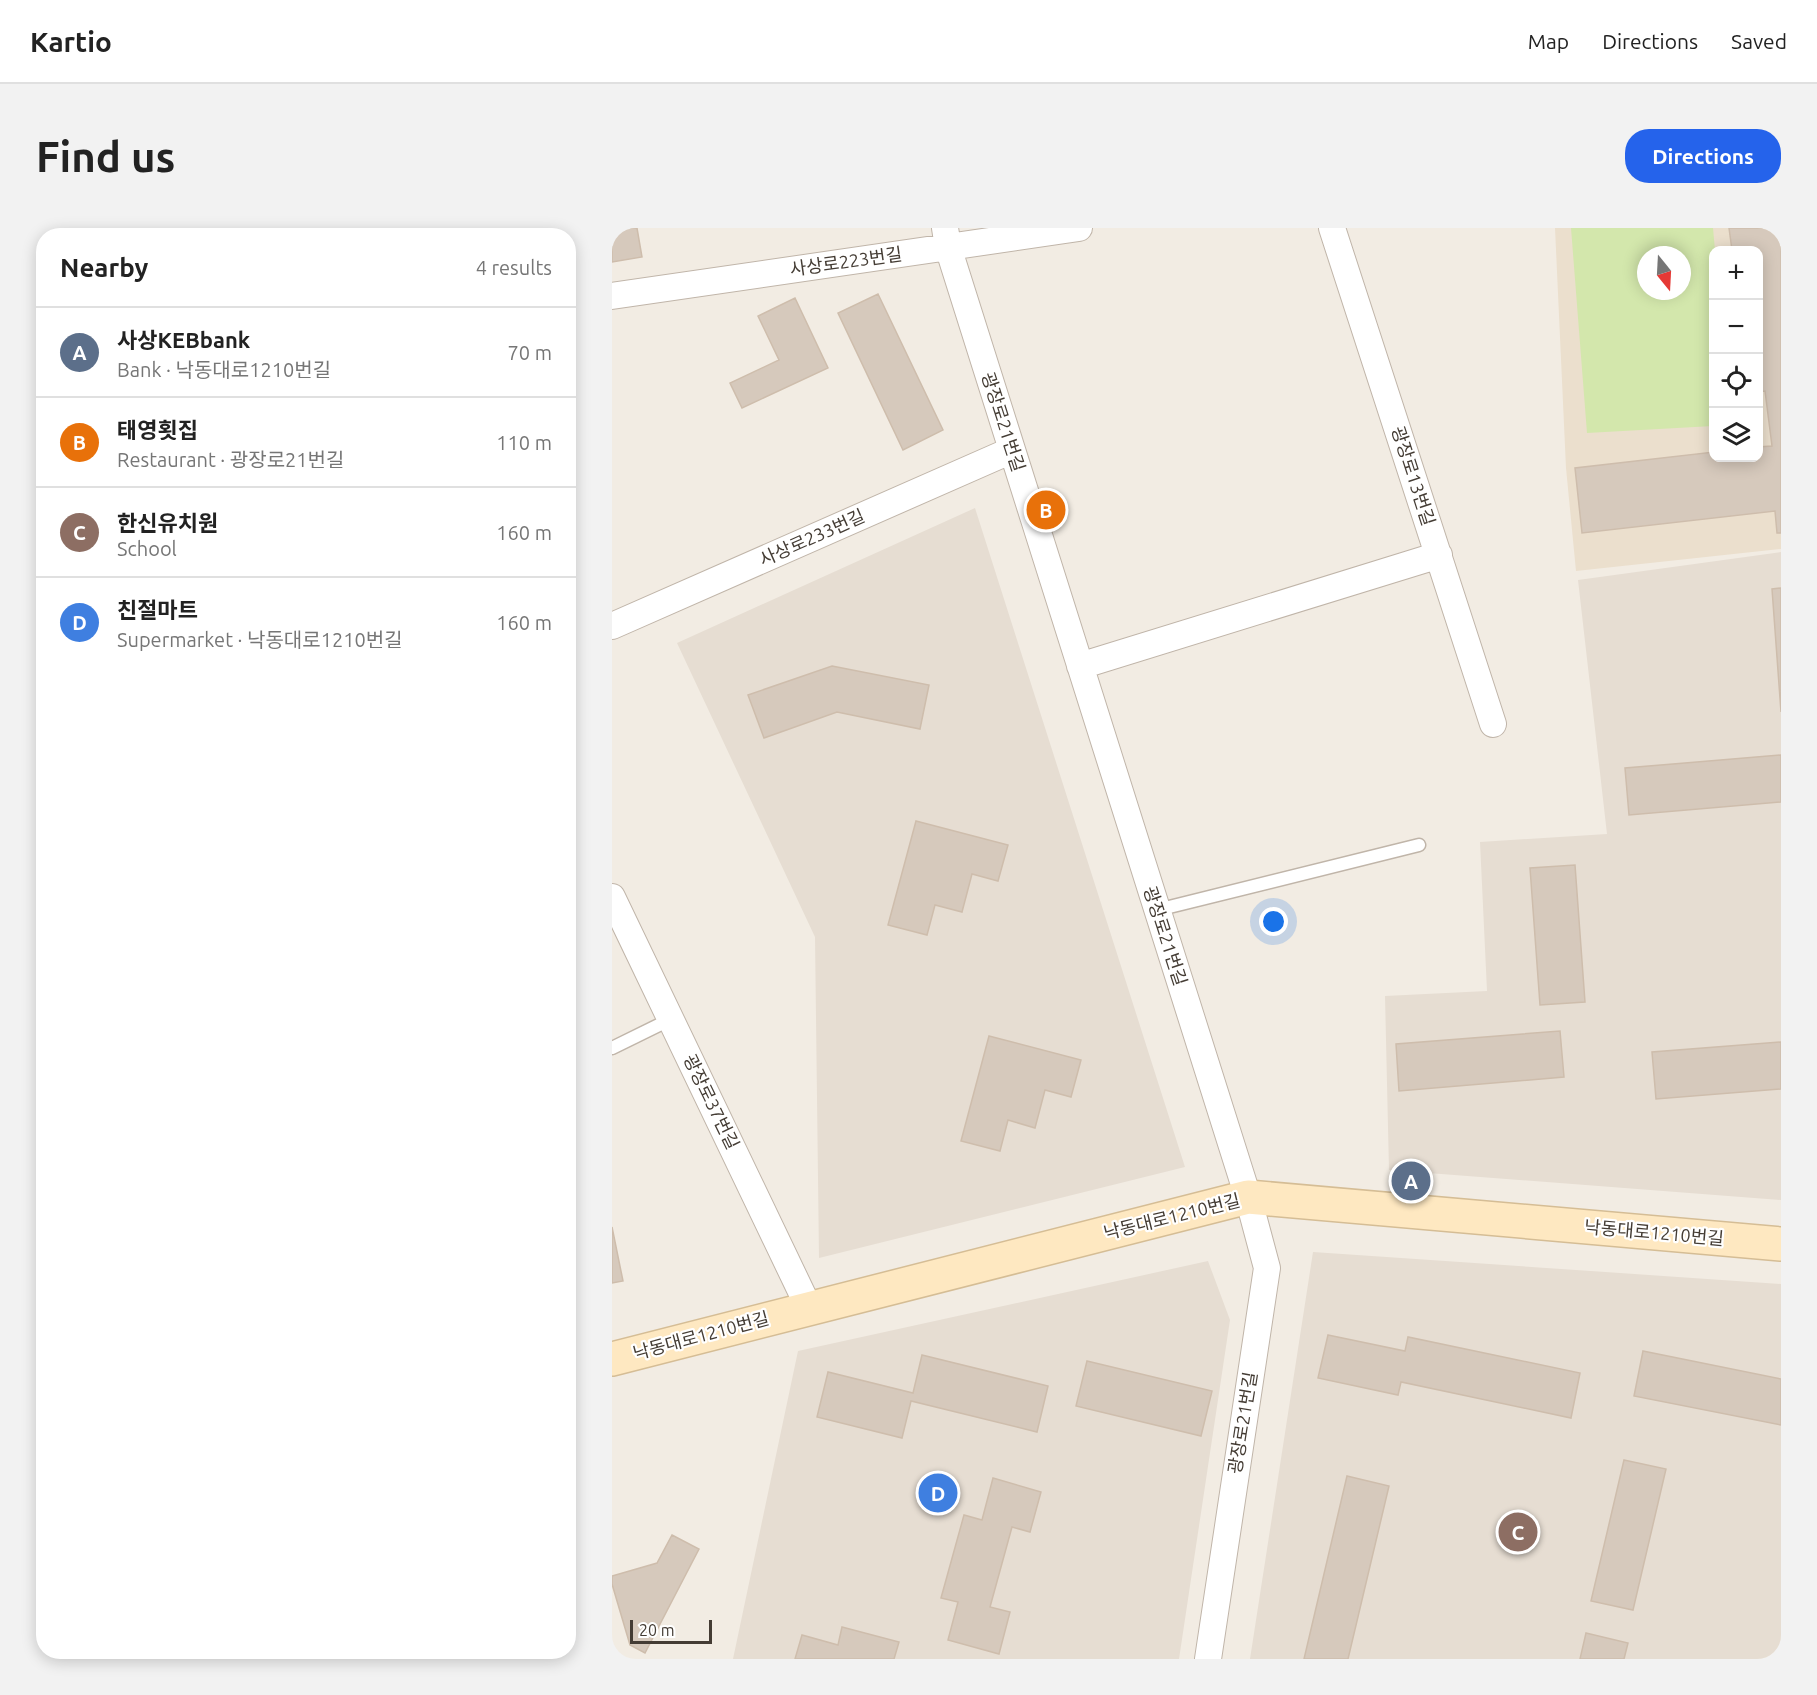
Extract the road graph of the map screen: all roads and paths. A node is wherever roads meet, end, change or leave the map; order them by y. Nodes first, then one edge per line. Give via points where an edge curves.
1 (1079, 228) edge
2 (1332, 228) edge
3 (946, 238) edge
4 (612, 296) edge
5 (1011, 450) junction
6 (1439, 555) junction
7 (612, 626) edge
8 (1080, 666) junction
9 (1492, 723) dead end
10 (1419, 845) dead end
11 (612, 897) edge
12 (1157, 910) junction
13 (671, 1019) junction
14 (612, 1048) edge
15 (1248, 1197) junction
16 (1781, 1244) edge
17 (809, 1308) junction
18 (612, 1359) edge
19 (1208, 1659) edge

1 - 3 street, 사상로223번길
2 - 6 street, 광장로13번길
3 - 4 street, 사상로223번길
3 - 5 street, 광장로21번길
5 - 7 street, 사상로233번길
5 - 8 street, 광장로21번길
6 - 8 street
6 - 9 street, 광장로13번길
8 - 12 street, 광장로21번길
10 - 12 lane
11 - 13 street, 광장로37번길
12 - 15 street, 광장로21번길
13 - 14 lane
13 - 17 street, 광장로37번길
15 - 16 street, 낙동대로1210번길
15 - 17 street, 낙동대로1210번길
15 - 19 street, 광장로21번길 via 1267,1268
17 - 18 street, 낙동대로1210번길

